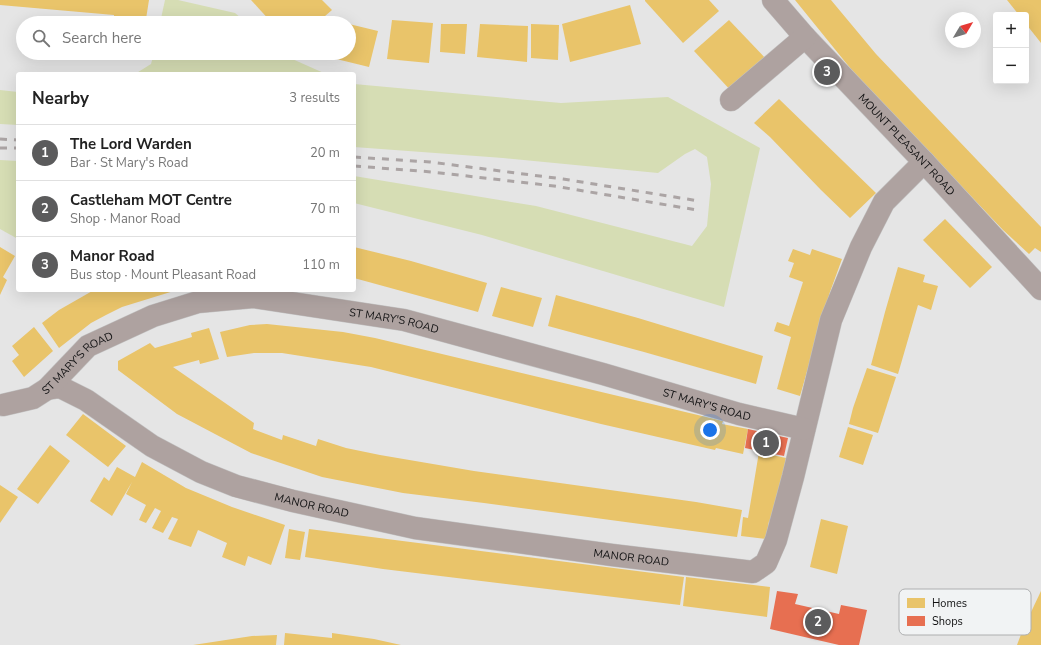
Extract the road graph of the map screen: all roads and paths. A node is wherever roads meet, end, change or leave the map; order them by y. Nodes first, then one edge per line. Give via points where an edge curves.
1 (774, 0) edge
2 (806, 36) junction
3 (731, 100) dead end
4 (924, 162) junction
5 (1041, 289) edge
6 (72, 362) junction
7 (47, 389) junction
8 (86, 400) junction
9 (1, 408) edge
10 (804, 429) junction

1 - 2 street, MOUNT PLEASANT ROAD
2 - 3 street
2 - 4 street, MOUNT PLEASANT ROAD
4 - 5 street, MOUNT PLEASANT ROAD
4 - 10 street, MANOR ROAD via 884,202 861,247 830,320
6 - 7 street, ST MARY'S ROAD
6 - 8 street
6 - 10 street, ST MARY'S ROAD via 88,346 153,316 198,302 252,297 404,320 739,414
7 - 8 street, MANOR ROAD via 60,387
7 - 9 street, ST MARY'S ROAD via 33,398
8 - 10 street, MANOR ROAD via 152,446 201,472 236,486 292,501 415,528 753,572 766,563 776,540

